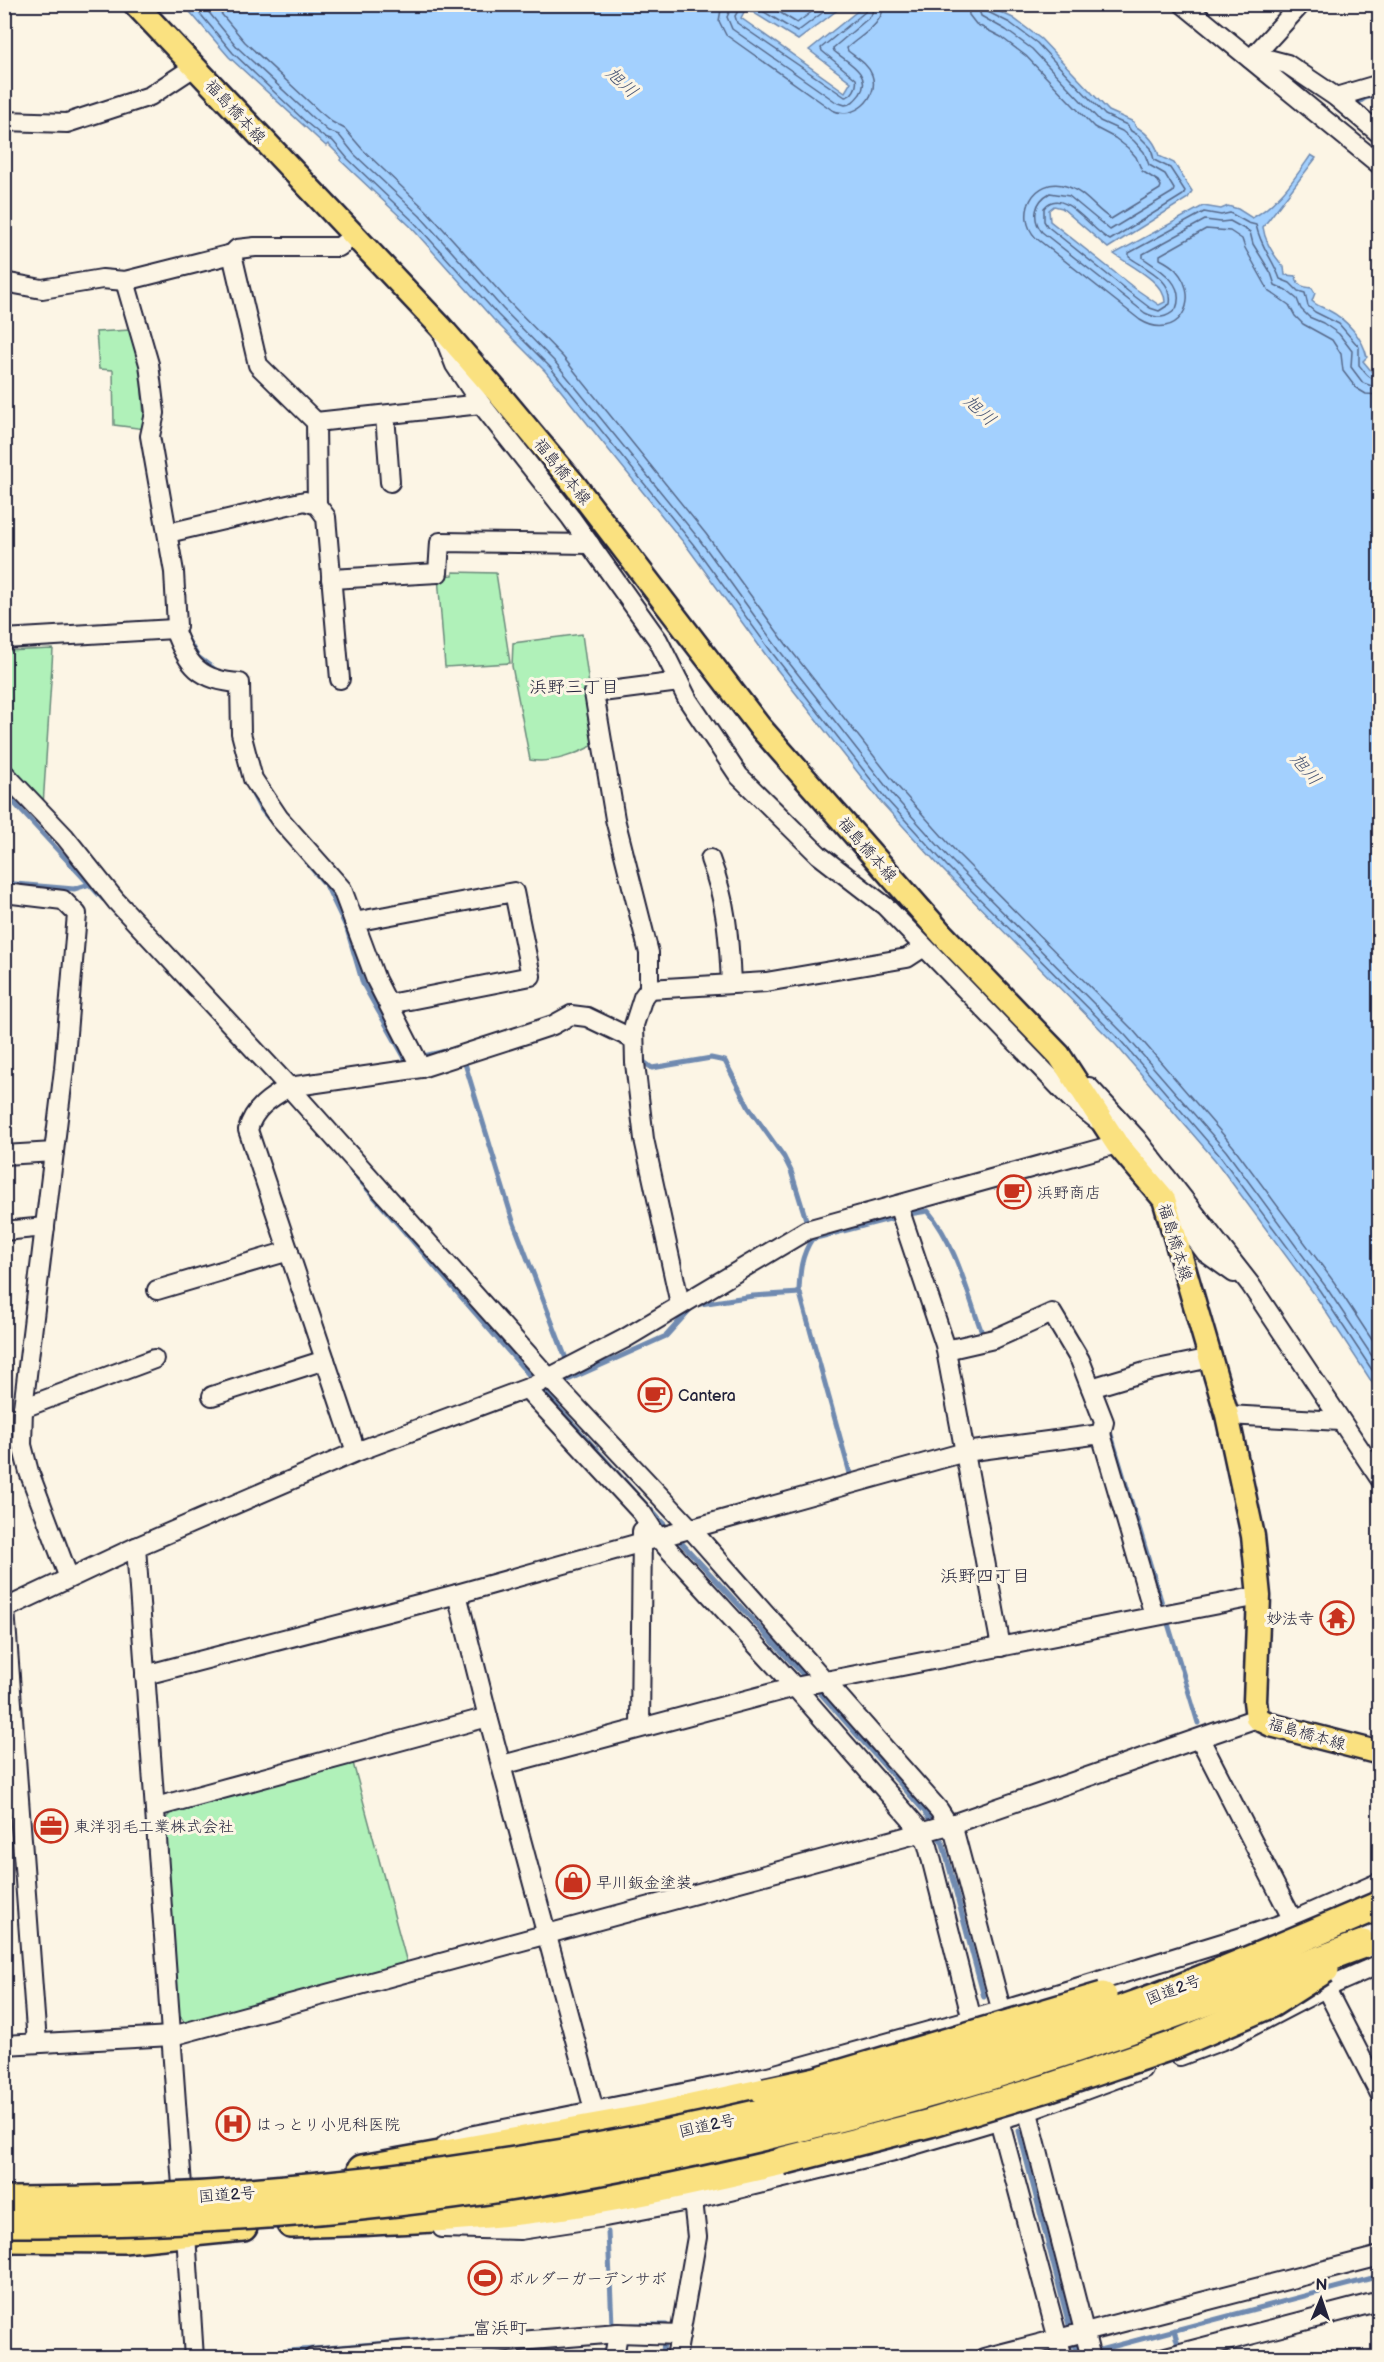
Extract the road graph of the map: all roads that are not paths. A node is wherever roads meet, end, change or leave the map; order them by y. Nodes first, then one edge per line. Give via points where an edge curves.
1 (135, 4) edge
2 (1182, 4) edge
3 (1301, 4) edge
4 (1251, 59) junction
5 (194, 67) junction
6 (1380, 84) edge
7 (1336, 97) junction
8 (4, 121) edge
9 (1380, 134) edge
10 (1380, 165) edge
11 (353, 236) junction
12 (232, 254) junction
13 (125, 281) junction
14 (4, 282) edge
15 (440, 326) junction
16 (481, 404) junction
17 (386, 415) junction
18 (316, 422) junction
19 (390, 483) dead end
20 (317, 505) junction
21 (171, 532) junction
22 (590, 544) junction
23 (331, 579) junction
24 (175, 632) junction
25 (4, 639) edge
26 (340, 680) dead end
27 (679, 682) junction
28 (4, 773) edge
29 (710, 860) dead end
30 (4, 893) edge
31 (354, 922) junction
32 (924, 947) junction
33 (731, 984) junction
34 (650, 989) junction
35 (389, 1004) junction
36 (633, 1034) junction
37 (1059, 1055) junction
38 (418, 1061) junction
39 (283, 1090) junction
40 (1110, 1135) junction
41 (54, 1152) junction
42 (4, 1155) edge
43 (1164, 1199) junction
44 (900, 1212) junction
45 (45, 1227) junction
46 (4, 1231) edge
47 (289, 1251) junction
48 (1250, 1284) junction
49 (157, 1290) dead end
50 (680, 1304) junction
51 (946, 1350) junction
52 (1211, 1358) junction
53 (154, 1359) dead end
54 (325, 1360) junction
55 (544, 1384) junction
56 (1094, 1387) junction
57 (212, 1396) dead end
58 (23, 1408) junction
59 (1227, 1415) junction
60 (1341, 1421) junction
61 (1101, 1434) junction
62 (356, 1452) junction
63 (965, 1452) junction
64 (1380, 1479) edge
65 (667, 1535) junction
66 (136, 1546) junction
67 (69, 1578) junction
68 (458, 1594) junction
69 (1259, 1596) junction
70 (5, 1609) edge
71 (1160, 1614) junction
72 (1001, 1647) junction
73 (145, 1676) junction
74 (809, 1684) junction
75 (488, 1717) junction
76 (1257, 1718) junction
77 (640, 1727) junction
78 (1200, 1739) junction
79 (1380, 1753) edge
80 (502, 1765) junction
81 (156, 1807) junction
82 (935, 1829) junction
83 (1380, 1882) edge
84 (1380, 1905) edge
85 (1295, 1930) junction
86 (547, 1935) junction
87 (1374, 1948) edge
88 (1325, 1988) junction
89 (1001, 2011) junction
90 (972, 2019) junction
91 (172, 2036) junction
92 (37, 2043) junction
93 (4, 2045) edge
94 (1380, 2094) edge
95 (594, 2110) junction
96 (1028, 2111) junction
97 (998, 2120) junction
98 (396, 2164) junction
99 (182, 2186) junction
100 (4, 2189) edge
101 (693, 2200) junction
102 (4, 2201) edge
103 (4, 2214) edge
104 (351, 2222) junction
105 (4, 2223) edge
106 (248, 2226) junction
107 (186, 2234) junction
108 (4, 2238) edge
109 (123, 2239) junction
110 (4, 2253) edge
111 (1380, 2256) edge
112 (1380, 2301) edge
113 (618, 2333) junction
114 (680, 2335) junction
115 (1074, 2344) edge
116 (1175, 2354) edge
117 (194, 2358) edge
118 (313, 2358) edge
119 (614, 2358) edge
120 (676, 2358) edge
121 (984, 2358) edge

1 - 5 main road, 福島橋本線
2 - 4 street
3 - 4 street
4 - 7 street via 1287,64
4 - 10 street
5 - 8 street via 150,96 67,123
5 - 11 main road, 福島橋本線
6 - 7 street
7 - 9 street
11 - 12 street via 339,247 255,247 237,249
11 - 15 main road, 福島橋本線
12 - 13 street
12 - 18 street via 258,365
13 - 14 street via 102,279 42,289
13 - 21 street via 148,364 155,413 150,436
15 - 16 street via 455,365
15 - 37 main road, 福島橋本線 via 574,483 759,726 942,934
16 - 17 street
16 - 22 street
17 - 18 street
17 - 19 street
18 - 20 street
20 - 21 street via 305,501
20 - 23 street via 326,517
21 - 24 street
22 - 23 street via 440,542 438,573
22 - 27 street via 658,640
23 - 26 street
24 - 25 street
24 - 31 street via 179,647 204,676 240,683 241,733 253,778 279,818 342,889
27 - 32 street via 739,776 819,855 885,906
27 - 34 street via 594,693 615,819 649,953
28 - 39 street via 65,837 116,902
29 - 33 street via 721,887 728,927
30 - 41 street via 63,900 76,914
31 - 35 street
31 - 35 street via 514,892 531,976
32 - 33 street via 907,958 858,968
32 - 40 street
33 - 34 street
34 - 36 street via 643,997
35 - 38 street
36 - 38 street via 571,1015 542,1029 462,1054
36 - 50 street via 644,1139
37 - 40 main road, 福島橋本線
37 - 48 street via 1136,1138
38 - 39 street
39 - 47 street via 251,1116 248,1130
39 - 55 street
40 - 43 main road, 福島橋本線
40 - 44 street
41 - 42 street
41 - 45 street
43 - 48 street via 1206,1253
43 - 52 main road, 福島橋本線
44 - 50 street via 809,1229
44 - 51 street
45 - 46 street
45 - 58 street
47 - 49 street
47 - 54 street
48 - 60 street
50 - 55 street
51 - 56 street via 984,1341 1052,1313
51 - 63 street
52 - 56 street
52 - 59 main road, 福島橋本線
53 - 58 street
54 - 57 street
54 - 62 street
55 - 62 street
55 - 65 street
55 - 65 street via 642,1513
56 - 61 street via 1104,1422
58 - 67 street via 22,1445 29,1472
59 - 60 street
59 - 69 main road, 福島橋本線 via 1253,1536
60 - 64 street
61 - 63 street
61 - 71 street
62 - 66 street
63 - 65 street
63 - 72 street
65 - 68 street
65 - 74 street
65 - 74 street
65 - 77 street
66 - 67 street
66 - 73 street
67 - 70 street
68 - 73 street
68 - 75 street
69 - 71 street
69 - 76 main road, 福島橋本線
70 - 92 street
71 - 72 street
72 - 74 street
73 - 81 street
74 - 77 street
74 - 82 street
74 - 82 street via 939,1810
75 - 80 street
75 - 81 street
76 - 78 street
76 - 79 main road, 福島橋本線
77 - 80 street
78 - 82 street
78 - 85 street
80 - 86 street
81 - 91 street
82 - 86 street
82 - 89 street via 955,1835
82 - 90 street via 928,1846
83 - 85 street
84 - 85 highway, 国道2号, bridge
85 - 88 street
85 - 89 street
85 - 98 highway, bridge via 1120,1991 816,2081 636,2120
85 - 102 highway, 国道2号, bridge via 1173,1990 963,2060 819,2099 620,2145 467,2170 337,2185 147,2199
86 - 91 street
86 - 95 street
87 - 88 street
87 - 104 highway, bridge via 1272,2003 1174,2045 941,2120 782,2161 591,2201 467,2216
87 - 105 highway, 国道2号, bridge via 969,2082 726,2145 624,2166 469,2192 347,2207
88 - 94 street
88 - 96 street via 1231,2037
89 - 90 street
89 - 96 street
90 - 95 street via 768,2076
90 - 97 street
91 - 92 street
91 - 99 street
92 - 93 street
95 - 98 street via 469,2136
96 - 97 street
96 - 115 street
97 - 101 street via 894,2151
97 - 115 street
98 - 99 highway via 314,2177
99 - 100 highway
101 - 104 street via 520,2230
101 - 114 street via 697,2237
103 - 106 highway via 185,2217
104 - 106 highway
106 - 107 highway
107 - 109 highway
107 - 117 street
108 - 109 highway
109 - 110 highway via 78,2253
111 - 115 street
112 - 116 street
113 - 114 street
113 - 118 street
113 - 119 street
114 - 120 street
115 - 121 street

